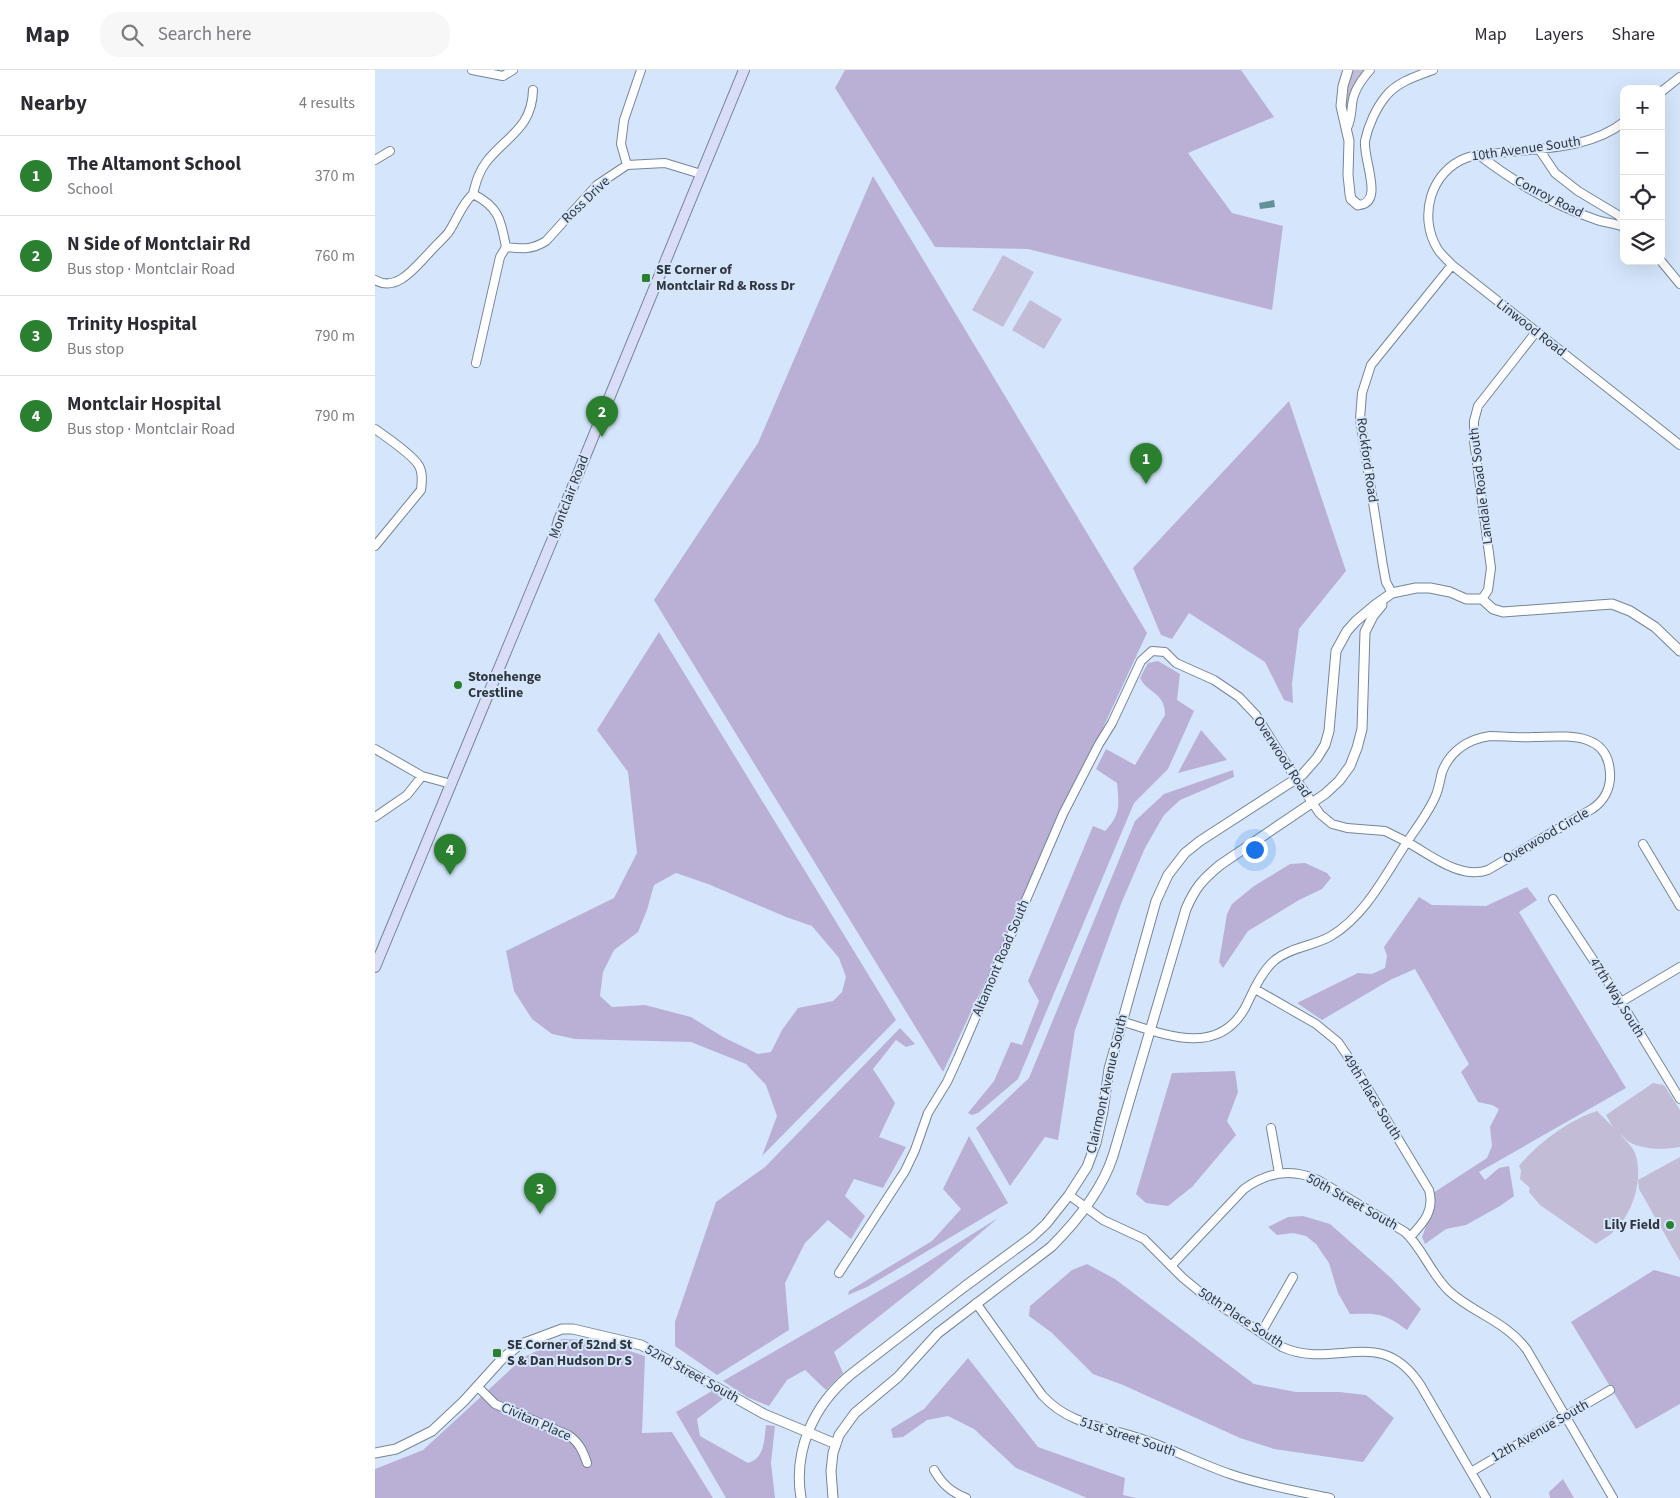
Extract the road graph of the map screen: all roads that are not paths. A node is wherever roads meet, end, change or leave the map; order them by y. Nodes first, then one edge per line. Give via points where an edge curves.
1 (472, 70) edge
2 (513, 70) edge
3 (641, 70) edge
4 (744, 70) edge
5 (1348, 70) edge
6 (1371, 70) edge
7 (1433, 70) edge
8 (1680, 78) edge
9 (1665, 89) edge
10 (533, 90) dead end
11 (1620, 124) edge
12 (1347, 128) junction
13 (1539, 149) junction
14 (390, 151) dead end
15 (1479, 155) junction
16 (375, 160) edge
17 (627, 165) junction
18 (701, 174) junction
19 (1435, 186) joint
20 (473, 194) junction
21 (1357, 205) joint
22 (1623, 220) edge
23 (1620, 226) edge
24 (506, 247) junction
25 (1452, 265) junction
26 (1664, 265) edge
27 (375, 280) edge
28 (1680, 284) edge
29 (1536, 332) junction
30 (476, 363) dead end
31 (375, 429) edge
32 (1680, 445) edge
33 (375, 546) edge
34 (1393, 593) junction
35 (1482, 599) junction
36 (1680, 651) edge
37 (1165, 652) joint
38 (375, 749) edge
39 (422, 776) junction
40 (1295, 779) junction
41 (451, 784) junction
42 (1313, 804) junction
43 (375, 817) edge
44 (1407, 842) junction
45 (1643, 844) dead end
46 (1553, 899) dead end
47 (1680, 906) edge
48 (375, 967) edge
49 (1680, 967) edge
50 (1255, 989) junction
51 (1621, 1002) junction
52 (1121, 1020) junction
53 (1151, 1030) junction
54 (1680, 1099) edge
55 (1271, 1128) dead end
56 (1279, 1173) junction
57 (1069, 1195) junction
58 (1085, 1206) junction
59 (1410, 1237) junction
60 (1171, 1266) junction
61 (839, 1273) dead end
62 (1293, 1277) dead end
63 (976, 1303) junction
64 (1261, 1333) junction
65 (477, 1386) junction
66 (1609, 1390) dead end
67 (1565, 1416) junction
68 (808, 1432) junction
69 (836, 1444) junction
70 (375, 1453) edge
71 (587, 1463) dead end
72 (934, 1470) dead end
73 (1471, 1472) junction
74 (801, 1498) edge
75 (833, 1498) edge
76 (966, 1498) edge
77 (1330, 1498) edge
78 (1486, 1498) edge
79 (1613, 1498) edge

1 - 2 street via 503,76
3 - 17 street via 621,144
4 - 18 main road, Montclair Road
5 - 12 street via 1341,97
6 - 12 street via 1359,83
7 - 21 street via 1409,78 1387,94 1374,115 1365,141 1372,193 1370,200
8 - 9 street
10 - 20 street via 533,102 522,126 487,161
11 - 13 street, 10th Avenue South via 1596,138
12 - 21 street via 1350,194
13 - 15 street, 10th Avenue South
13 - 22 street via 1555,173
14 - 16 street
15 - 19 street, 10th Avenue South via 1450,167
15 - 23 street, Conroy Road via 1502,173 1557,204
17 - 18 street via 665,163
17 - 24 street, Ross Drive via 597,186 546,241 524,250
18 - 41 main road, Montclair Road
19 - 25 street, Linwood Road via 1428,211 1430,231 1437,248
20 - 24 street via 487,200 494,208 502,222
20 - 27 street via 464,203 448,232 408,276 393,283
24 - 30 street via 500,257
25 - 29 street, Linwood Road
25 - 34 street, Rockford Road via 1371,365 1361,394 1360,419 1378,537 1386,582
26 - 28 street
29 - 32 street, Linwood Road
29 - 35 street, Landale Road South via 1478,406 1473,421 1491,568 1488,590
31 - 33 street via 419,465 423,479 421,490
34 - 35 street, Clairmont Avenue South via 1430,588 1466,599
34 - 40 street, Clairmont Avenue South via 1356,621 1336,651 1327,738 1317,758
34 - 42 street, Clairmont Avenue South via 1373,616 1365,632 1361,729 1357,748 1339,781
35 - 36 street, Clairmont Avenue South via 1493,609 1503,612 1612,604 1655,627
37 - 40 street, Overwood Road via 1175,663 1214,680 1239,697 1256,715
37 - 61 street, Altamont Road South via 1152,650 1141,661 1063,814 952,1072 928,1113 910,1162
38 - 39 street
39 - 41 street
39 - 43 street via 407,796
40 - 42 street, Overwood Road
40 - 52 street, Clairmont Avenue South via 1200,841 1173,867 1156,901
41 - 48 main road, Montclair Road
42 - 44 street, Overwood Road via 1332,824 1385,831
42 - 53 street, Clairmont Avenue South via 1219,865 1194,891
44 - 44 street, Overwood Circle via 1436,795 1447,763 1471,741 1490,736 1576,737 1600,749 1609,764 1609,787 1597,806 1488,870 1473,873 1459,870
44 - 50 street via 1354,918 1325,940 1278,958 1265,971
45 - 47 street
46 - 51 street, 47th Way South
49 - 51 street
50 - 53 street via 1237,1020 1213,1035 1190,1039
50 - 59 street, 49th Place South via 1316,1024 1338,1042 1353,1064 1429,1190 1429,1212
51 - 54 street, 47th Way South
52 - 53 street
52 - 57 street, Clairmont Avenue South via 1096,1143 1087,1167
53 - 58 street, Clairmont Avenue South via 1110,1165
55 - 56 street
56 - 59 street, 50th Street South via 1303,1174 1318,1180
56 - 60 street, 50th Street South via 1264,1177 1244,1189
57 - 58 street, 50th Place South
57 - 68 street, Clairmont Avenue South via 1047,1224 1032,1237 842,1382 821,1406
58 - 60 street, 50th Place South via 1109,1224 1143,1239
58 - 63 street, Clairmont Avenue South via 1047,1251
59 - 67 street, 50th Street South via 1449,1291 1518,1338
60 - 64 street, 50th Place South via 1204,1295
62 - 64 street
63 - 69 street, Clairmont Avenue South via 933,1338 898,1377 855,1413
63 - 77 street, 51st Street South via 1043,1395 1067,1416 1150,1441 1241,1478
64 - 73 street, 50th Place South via 1282,1347 1305,1354 1319,1356 1367,1351 1399,1362 1417,1379
65 - 68 street, 52nd Street South via 519,1345 573,1329 641,1345 764,1414
65 - 70 street, 52nd Street South via 432,1431 396,1449
65 - 71 street, Civitan Place via 495,1404 576,1440
66 - 67 street, 12th Avenue South
67 - 73 street, 12th Avenue South
67 - 79 street, 50th Street South
68 - 69 street, 52nd Street South
68 - 74 street, Clairmont Avenue South via 800,1462
69 - 75 street, Clairmont Avenue South via 831,1472
72 - 76 street via 945,1486
73 - 78 street, 50th Place South

